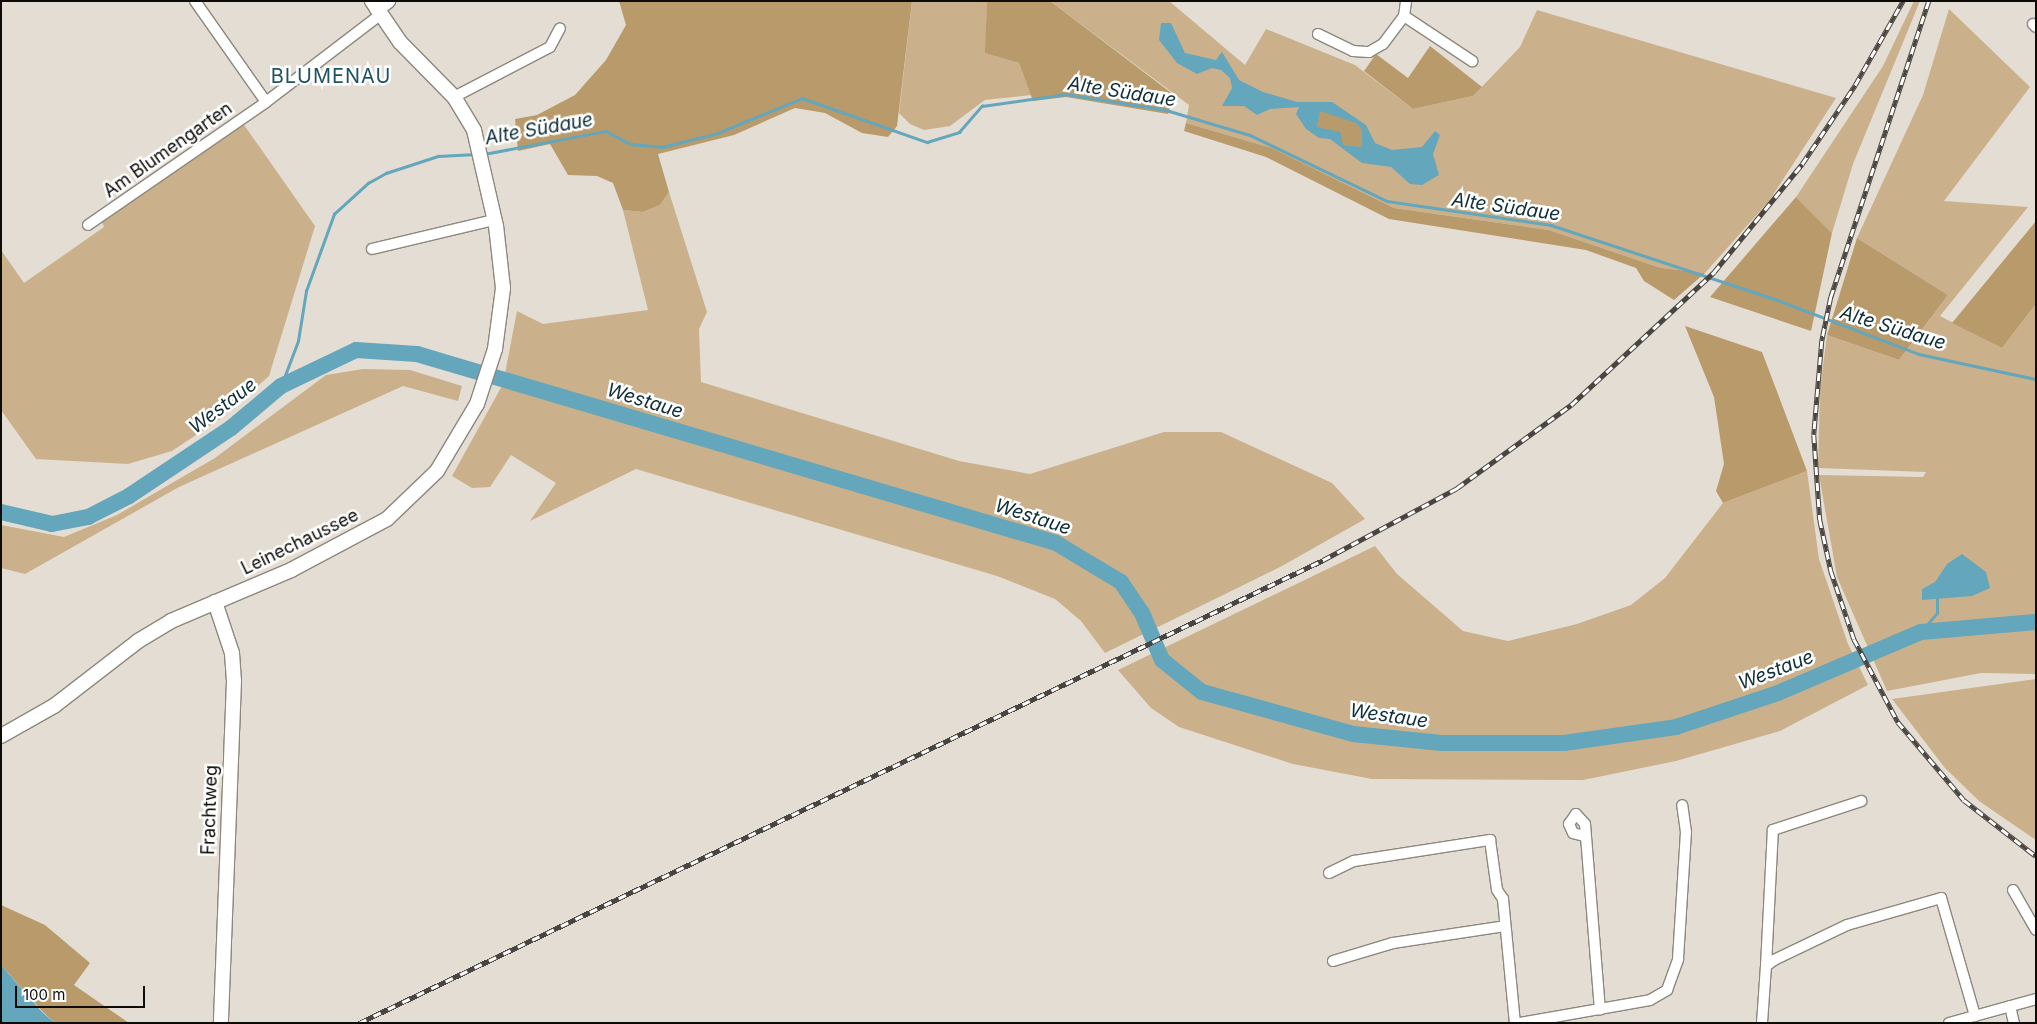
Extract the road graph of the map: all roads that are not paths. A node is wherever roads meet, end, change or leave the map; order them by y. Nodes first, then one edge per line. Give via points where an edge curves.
1 (195, 1) edge
2 (1406, 1) edge
3 (379, 7) edge
4 (1404, 16) junction
5 (560, 28) dead end
6 (1318, 34) dead end
7 (1472, 61) dead end
8 (454, 97) junction
9 (266, 102) junction
10 (494, 220) junction
11 (88, 225) dead end
12 (372, 249) dead end
13 (215, 602) junction
14 (1, 736) edge
15 (1861, 801) dead end
16 (1682, 806) dead end
17 (1584, 836) dead end
18 (1329, 874) dead end
19 (2013, 890) dead end
20 (1505, 926) junction
21 (2036, 930) edge
22 (1333, 961) dead end
23 (1766, 966) junction
24 (2036, 999) edge
25 (2010, 1006) junction
26 (1600, 1009) junction
27 (1974, 1016) junction
28 (221, 1023) edge
29 (1515, 1023) edge
30 (1520, 1023) edge
31 (1762, 1023) edge
32 (1949, 1023) edge
33 (2014, 1023) edge

1 - 9 street
2 - 4 street
3 - 8 street, Leinechaussee via 400,42
3 - 9 street, Am Blumengarten
4 - 6 street via 1383,44 1369,52 1353,52
4 - 7 street
5 - 8 street via 550,47
8 - 10 street, Leinechaussee via 476,138
9 - 11 street, Am Blumengarten
10 - 12 street
10 - 13 street, Leinechaussee via 503,288 495,349 477,404 437,471 387,519 336,549
13 - 14 street, Leinechaussee via 138,641 54,706
13 - 28 street, Frachtweg via 232,653 234,681
15 - 23 street via 1773,830
16 - 26 street via 1686,832 1676,972 1667,990 1650,1000
17 - 26 street
18 - 20 street via 1354,861 1490,840
19 - 21 street
20 - 22 street via 1393,943
20 - 29 street
23 - 27 street via 1807,941 1847,925 1941,898
23 - 31 street
24 - 25 street
25 - 27 street
25 - 33 street
26 - 30 street
27 - 32 street

